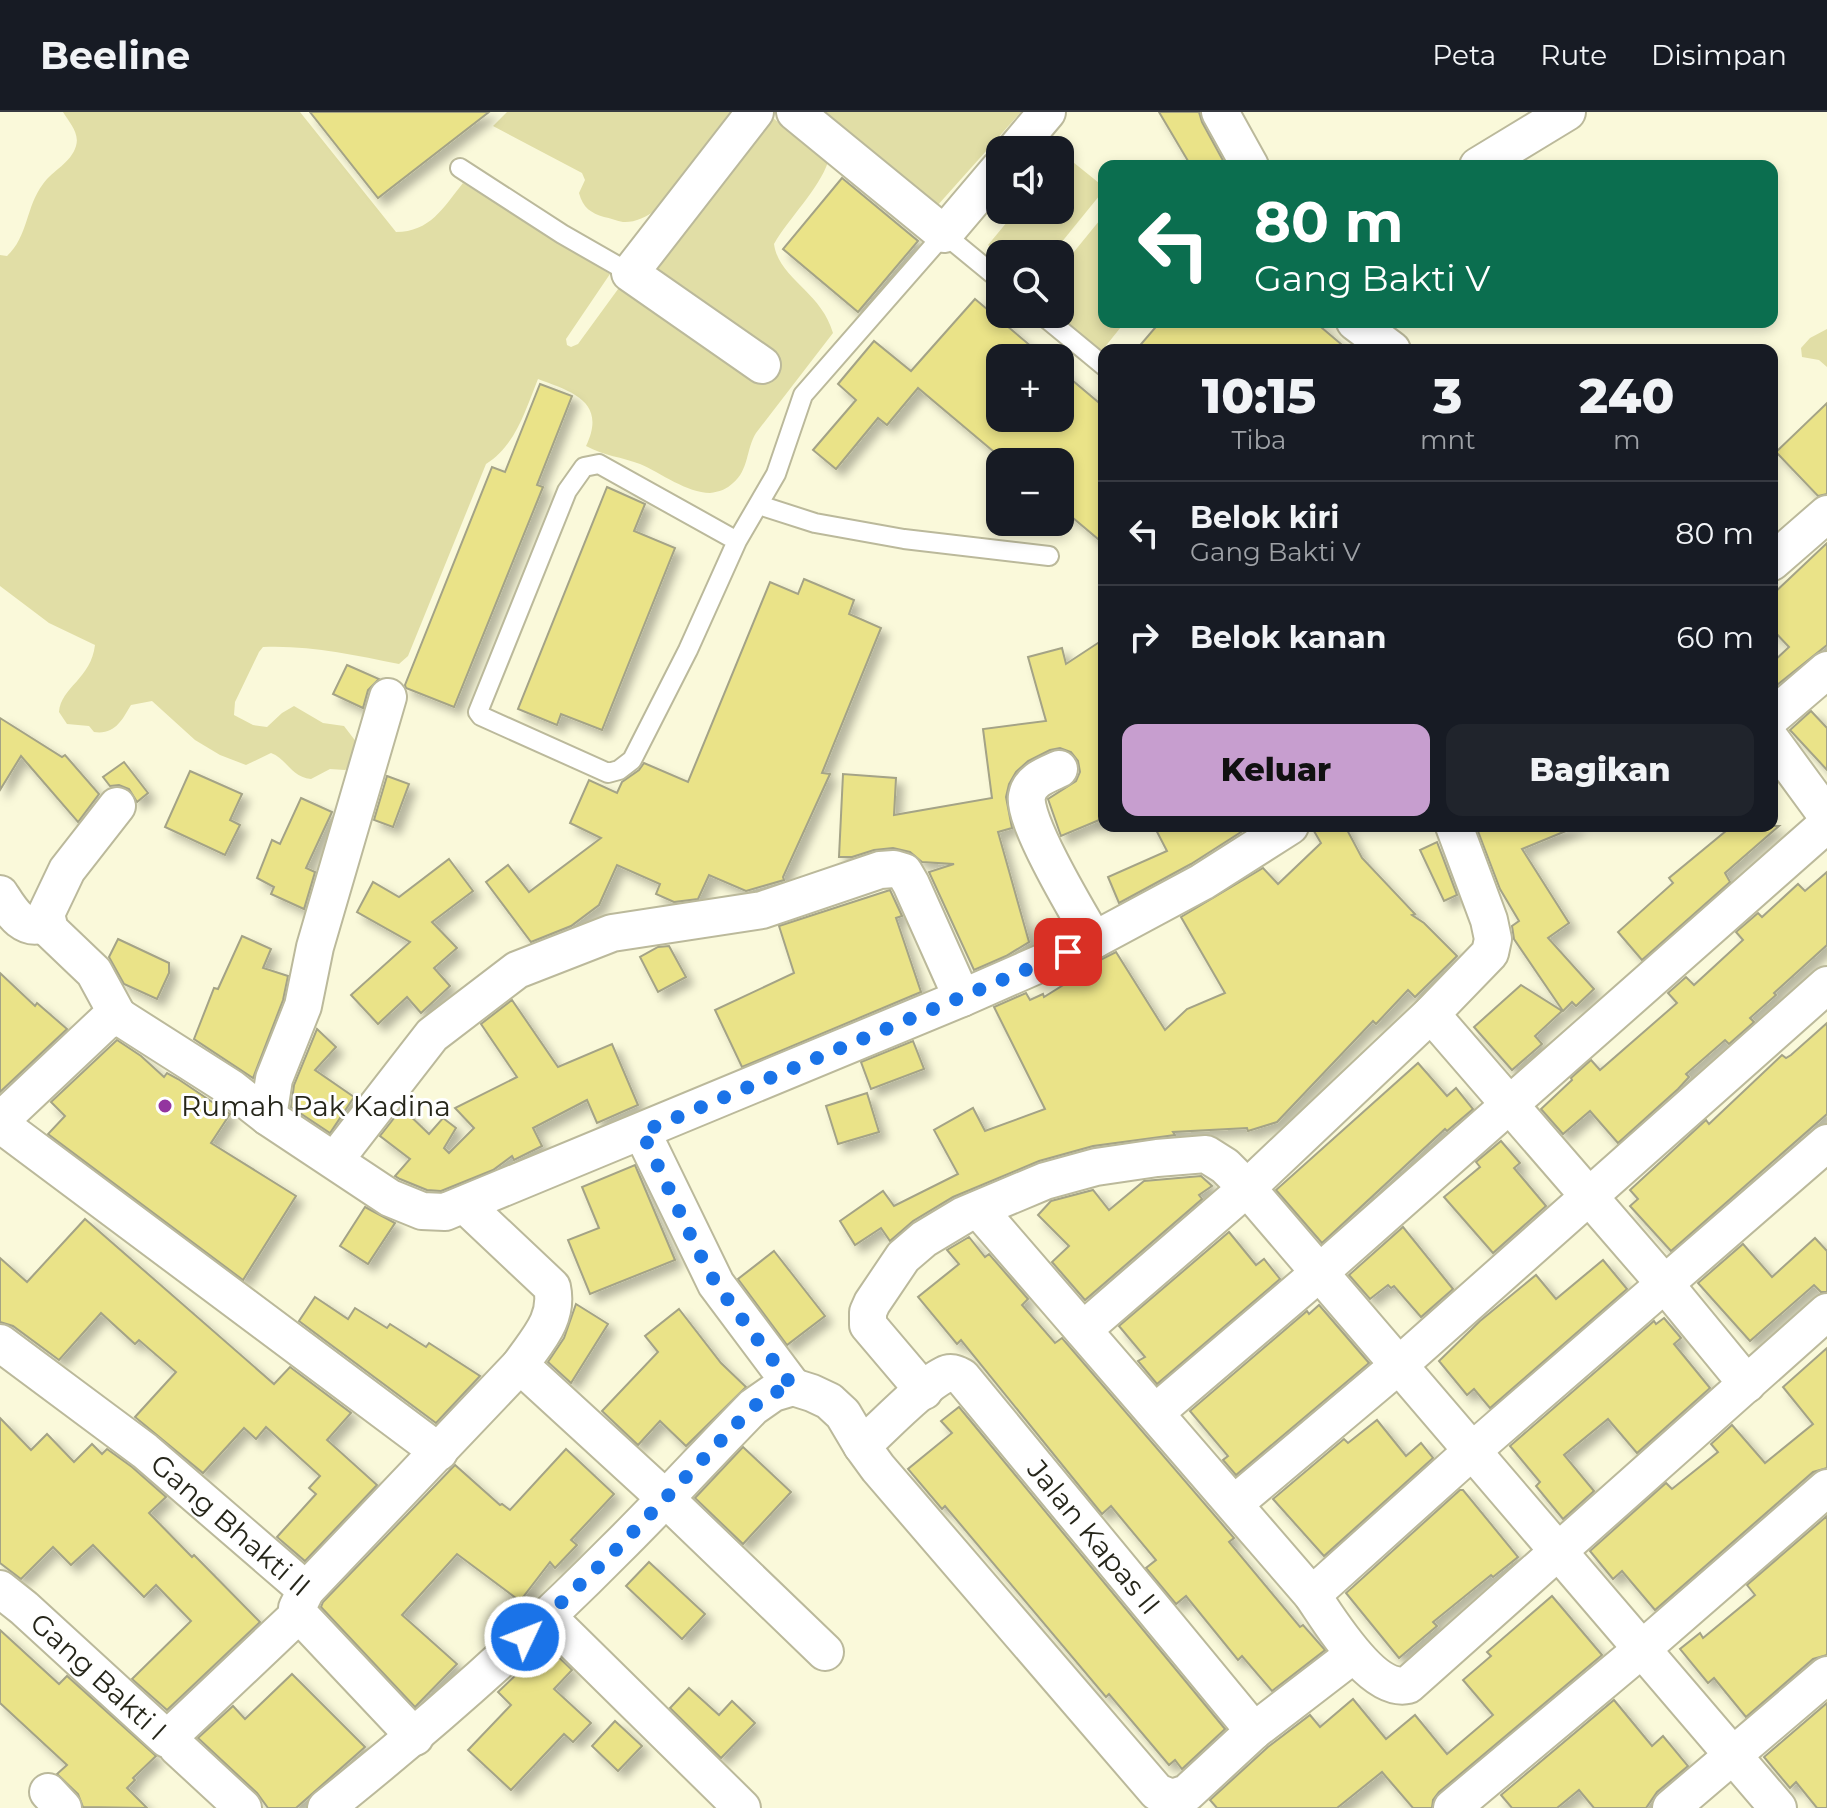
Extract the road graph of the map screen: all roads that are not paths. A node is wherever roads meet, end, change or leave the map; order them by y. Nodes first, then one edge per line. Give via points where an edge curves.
1 (755, 112) edge
2 (795, 112) edge
3 (1047, 112) edge
4 (1220, 112) edge
5 (1567, 112) edge
6 (1027, 136) edge
7 (1247, 160) edge
8 (1488, 160) edge
9 (460, 168) dead end
10 (986, 184) edge
11 (944, 234) junction
12 (986, 268) edge
13 (630, 273) junction
14 (1058, 328) edge
15 (1363, 328) edge
16 (1384, 344) edge
17 (1098, 361) edge
18 (762, 365) dead end
19 (759, 505) junction
20 (1827, 514) edge
21 (737, 541) junction
22 (1049, 556) dead end
23 (1778, 557) edge
24 (1827, 670) edge
25 (388, 697) dead end
26 (1778, 712) edge
27 (1778, 749) edge
28 (1059, 769) dead end
29 (117, 806) dead end
30 (1827, 816) edge
31 (1827, 824) edge
32 (1281, 832) edge
33 (1456, 832) edge
34 (0, 894) edge
35 (46, 923) junction
36 (1094, 940) junction
37 (1827, 985) edge
38 (962, 998) junction
39 (1431, 1014) junction
40 (118, 1016) junction
41 (1509, 1104) junction
42 (268, 1117) junction
43 (0, 1122) edge
44 (642, 1132) junction
45 (1827, 1143) edge
46 (335, 1160) junction
47 (1247, 1188) junction
48 (1589, 1198) junction
49 (465, 1205) junction
50 (979, 1210) junction
51 (1319, 1273) junction
52 (1664, 1283) junction
53 (1827, 1312) edge
54 (1083, 1330) junction
55 (0, 1343) edge
56 (520, 1365) junction
57 (1399, 1365) junction
58 (1747, 1384) junction
59 (793, 1387) junction
60 (924, 1391) junction
61 (1155, 1413) junction
62 (862, 1446) junction
63 (1472, 1451) junction
64 (439, 1452) junction
65 (1827, 1488) edge
66 (665, 1498) junction
67 (1234, 1504) junction
68 (1559, 1552) junction
69 (0, 1589) edge
70 (1312, 1595) junction
71 (302, 1602) junction
72 (547, 1616) junction
73 (1642, 1649) junction
74 (825, 1652) dead end
75 (1353, 1655) junction
76 (1827, 1675) edge
77 (1254, 1731) junction
78 (415, 1737) junction
79 (177, 1747) dead end
80 (1732, 1755) junction
81 (243, 1808) edge
82 (326, 1808) edge
83 (742, 1808) edge
84 (1452, 1808) edge
85 (1671, 1808) edge
86 (1778, 1808) edge

1 - 13 street
2 - 11 street
3 - 6 street
4 - 7 street
5 - 8 street
9 - 13 lane
10 - 11 street
11 - 12 lane
11 - 19 lane via 803,395 776,474
13 - 18 street
14 - 17 lane
15 - 16 street
19 - 21 lane
19 - 22 lane via 815,523 904,539
20 - 23 street
21 - 21 lane via 632,760 619,770 608,773 478,712 567,491 584,467 599,464
24 - 26 street
25 - 42 street via 315,947 303,1006 274,1079
27 - 30 street
28 - 36 street via 1035,780 1027,795 1028,810
29 - 35 street via 67,870
31 - 41 street
32 - 36 street
33 - 39 street via 1493,939 1490,953
34 - 35 street via 27,925
35 - 40 street via 94,972
36 - 38 street
37 - 48 street
38 - 44 street
38 - 46 street via 911,884 904,872 894,869 762,910 612,933 517,970 432,1035
39 - 41 street
39 - 47 street
40 - 42 street
40 - 43 street via 105,1022
41 - 48 street
41 - 51 street
42 - 46 street
43 - 64 street
44 - 49 street
44 - 59 street via 716,1284
45 - 52 street
46 - 49 street via 390,1198 422,1211 445,1212
47 - 50 street via 1206,1154 1157,1158 1045,1181
47 - 51 street
47 - 54 street
48 - 52 street
48 - 57 street
49 - 56 street via 552,1287 552,1318
50 - 54 street
50 - 60 street via 924,1239 903,1257 868,1312 868,1325
51 - 57 street
51 - 61 street
52 - 58 street
52 - 63 street
53 - 58 street
54 - 61 street
55 - 71 street, Gang Bhakti II via 145,1451
56 - 64 street
56 - 66 street
57 - 63 street
57 - 67 street
58 - 68 street
59 - 62 street via 829,1401
59 - 66 street via 753,1407
60 - 62 street, Jalan Kapas II
60 - 77 street, Jalan Kapas II via 943,1375 962,1377
61 - 67 street
62 - 77 street via 1157,1792 1172,1798 1187,1793
63 - 68 street
63 - 70 street
64 - 71 street
65 - 73 street
66 - 72 street
66 - 74 street
67 - 70 street
68 - 73 street
68 - 75 street via 1408,1685 1391,1685
69 - 71 street, Gang Bakti I via 167,1739
70 - 75 street
71 - 78 street, Gang Bhakti II
72 - 78 street
72 - 83 street
73 - 80 street
73 - 84 street
75 - 77 street
76 - 80 street
78 - 82 street
79 - 81 street
80 - 85 street
80 - 86 street

